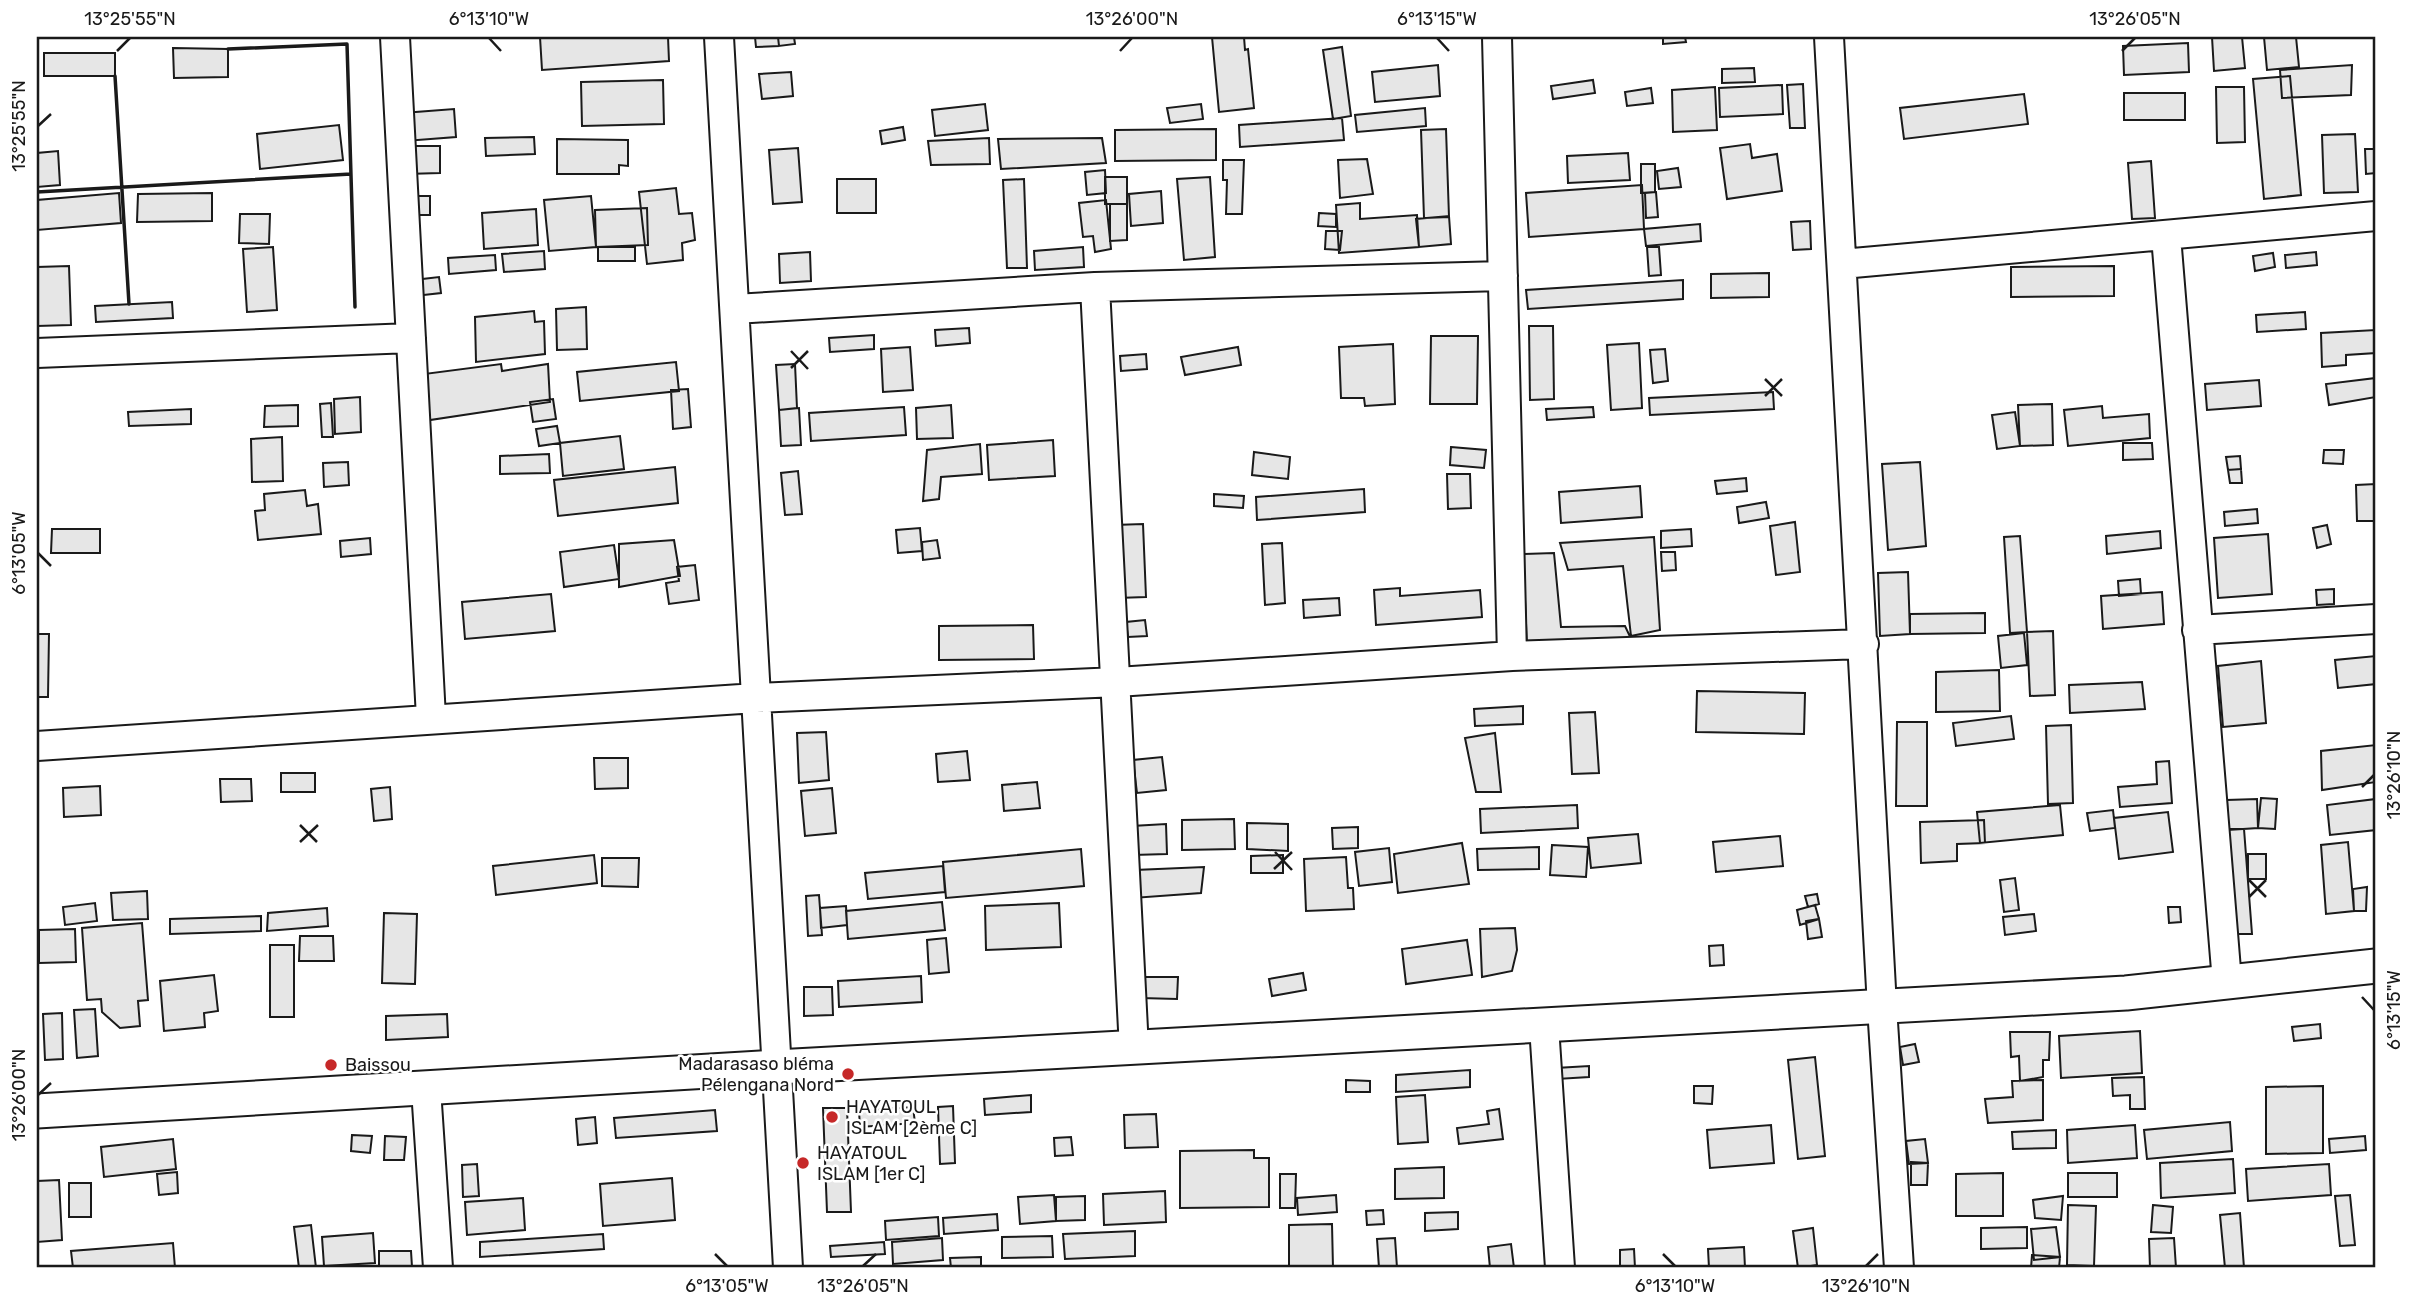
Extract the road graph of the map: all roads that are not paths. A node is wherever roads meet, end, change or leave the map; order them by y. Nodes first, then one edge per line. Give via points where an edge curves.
1 (395, 37) edge
2 (719, 37) edge
3 (1497, 37) edge
4 (1829, 37) edge
5 (2376, 216) edge
6 (2165, 236) junction
7 (1842, 264) junction
8 (1503, 276) junction
9 (1095, 286) junction
10 (734, 309) junction
11 (411, 338) junction
12 (37, 353) edge
13 (2376, 619) edge
14 (2197, 630) junction
15 (1864, 644) junction
16 (1512, 656) junction
17 (1117, 682) junction
18 (756, 698) junction
19 (431, 718) junction
20 (37, 746) edge
21 (2376, 966) edge
22 (2227, 982) junction
23 (1882, 1007) junction
24 (1544, 1026) junction
25 (1134, 1049) junction
26 (776, 1067) junction
27 (425, 1089) junction
28 (37, 1111) edge
29 (438, 1268) edge
30 (788, 1268) edge
31 (1560, 1268) edge
32 (1899, 1268) edge

1 - 11 street
2 - 10 street
3 - 8 street
4 - 7 street
5 - 6 street
6 - 7 street
6 - 14 street
7 - 15 street
8 - 9 street
8 - 16 street
9 - 10 street
9 - 17 street
10 - 18 street
11 - 12 street
11 - 19 street
13 - 14 street
14 - 22 street
15 - 16 street
15 - 23 street
16 - 17 street
17 - 18 street
17 - 25 street
18 - 19 street
18 - 26 street
19 - 20 street
21 - 22 street
22 - 23 street via 2126,993
23 - 24 street
23 - 32 street
24 - 25 street
24 - 31 street
25 - 26 street
26 - 27 street
26 - 30 street
27 - 28 street
27 - 29 street

